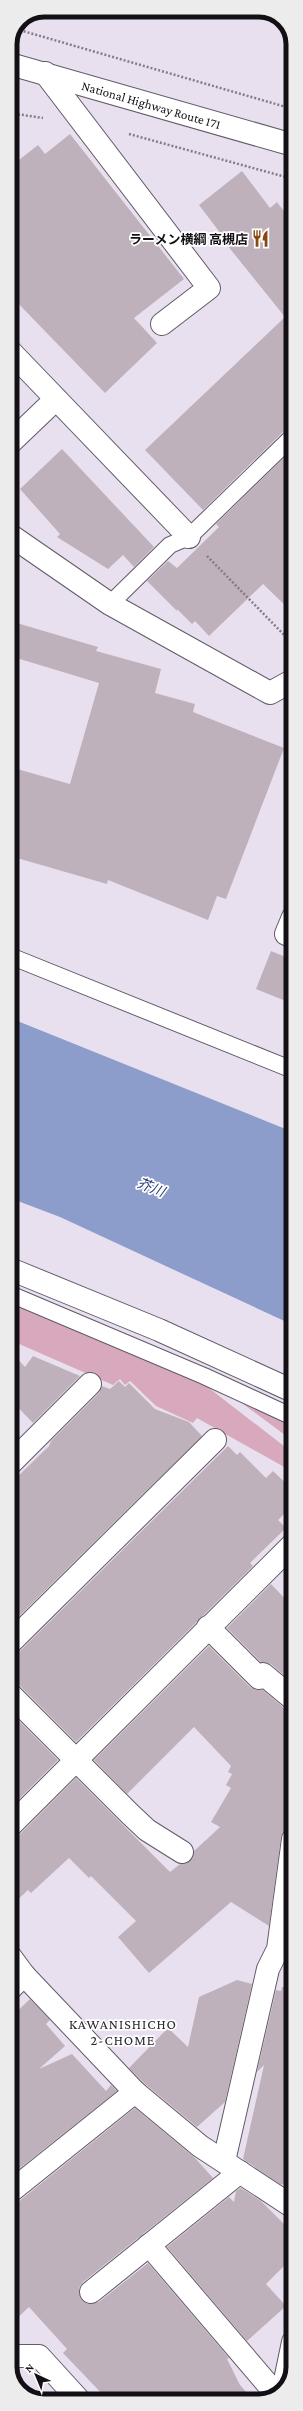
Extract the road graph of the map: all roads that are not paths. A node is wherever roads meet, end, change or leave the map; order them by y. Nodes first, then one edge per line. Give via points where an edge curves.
1 (17, 66) edge
2 (45, 73) junction
3 (286, 143) edge
4 (162, 324) dead end
5 (17, 358) edge
6 (56, 399) junction
7 (17, 436) edge
8 (286, 443) edge
9 (188, 537) junction
10 (17, 540) edge
11 (110, 604) junction
12 (286, 684) edge
13 (17, 959) edge
14 (286, 1067) edge
15 (17, 1272) edge
16 (17, 1297) edge
17 (90, 1384) dead end
18 (286, 1388) edge
19 (286, 1414) edge
20 (215, 1440) dead end
21 (17, 1457) edge
22 (286, 1551) edge
23 (208, 1627) junction
24 (17, 1636) edge
25 (286, 1693) edge
26 (17, 1701) edge
27 (76, 1760) junction
28 (17, 1819) edge
29 (182, 1852) dead end
30 (286, 1937) edge
31 (285, 1951) edge
32 (17, 1982) edge
33 (135, 2092) junction
34 (232, 2167) junction
35 (17, 2186) edge
36 (286, 2203) edge
37 (149, 2245) junction
38 (91, 2292) dead end
39 (17, 2356) edge
40 (272, 2390) edge
41 (74, 2394) edge

1 - 2 main road, National Highway Route 171
2 - 3 main road, National Highway Route 171
2 - 4 main road via 209,288
5 - 6 main road
6 - 7 main road
6 - 9 main road
8 - 9 lane
9 - 11 lane via 170,546
10 - 11 main road
11 - 12 main road via 270,693
13 - 14 lane
15 - 18 main road via 159,1330
16 - 19 lane
17 - 21 main road
20 - 24 main road
22 - 23 main road
23 - 25 main road via 259,1678 263,1674
23 - 27 main road
26 - 27 main road
27 - 28 main road
27 - 29 main road via 147,1830
30 - 31 main road
31 - 34 main road via 268,1969
32 - 33 main road
33 - 34 main road via 200,2146
33 - 35 main road
34 - 36 main road
34 - 37 main road
37 - 38 main road
37 - 40 main road
39 - 41 main road via 39,2356

